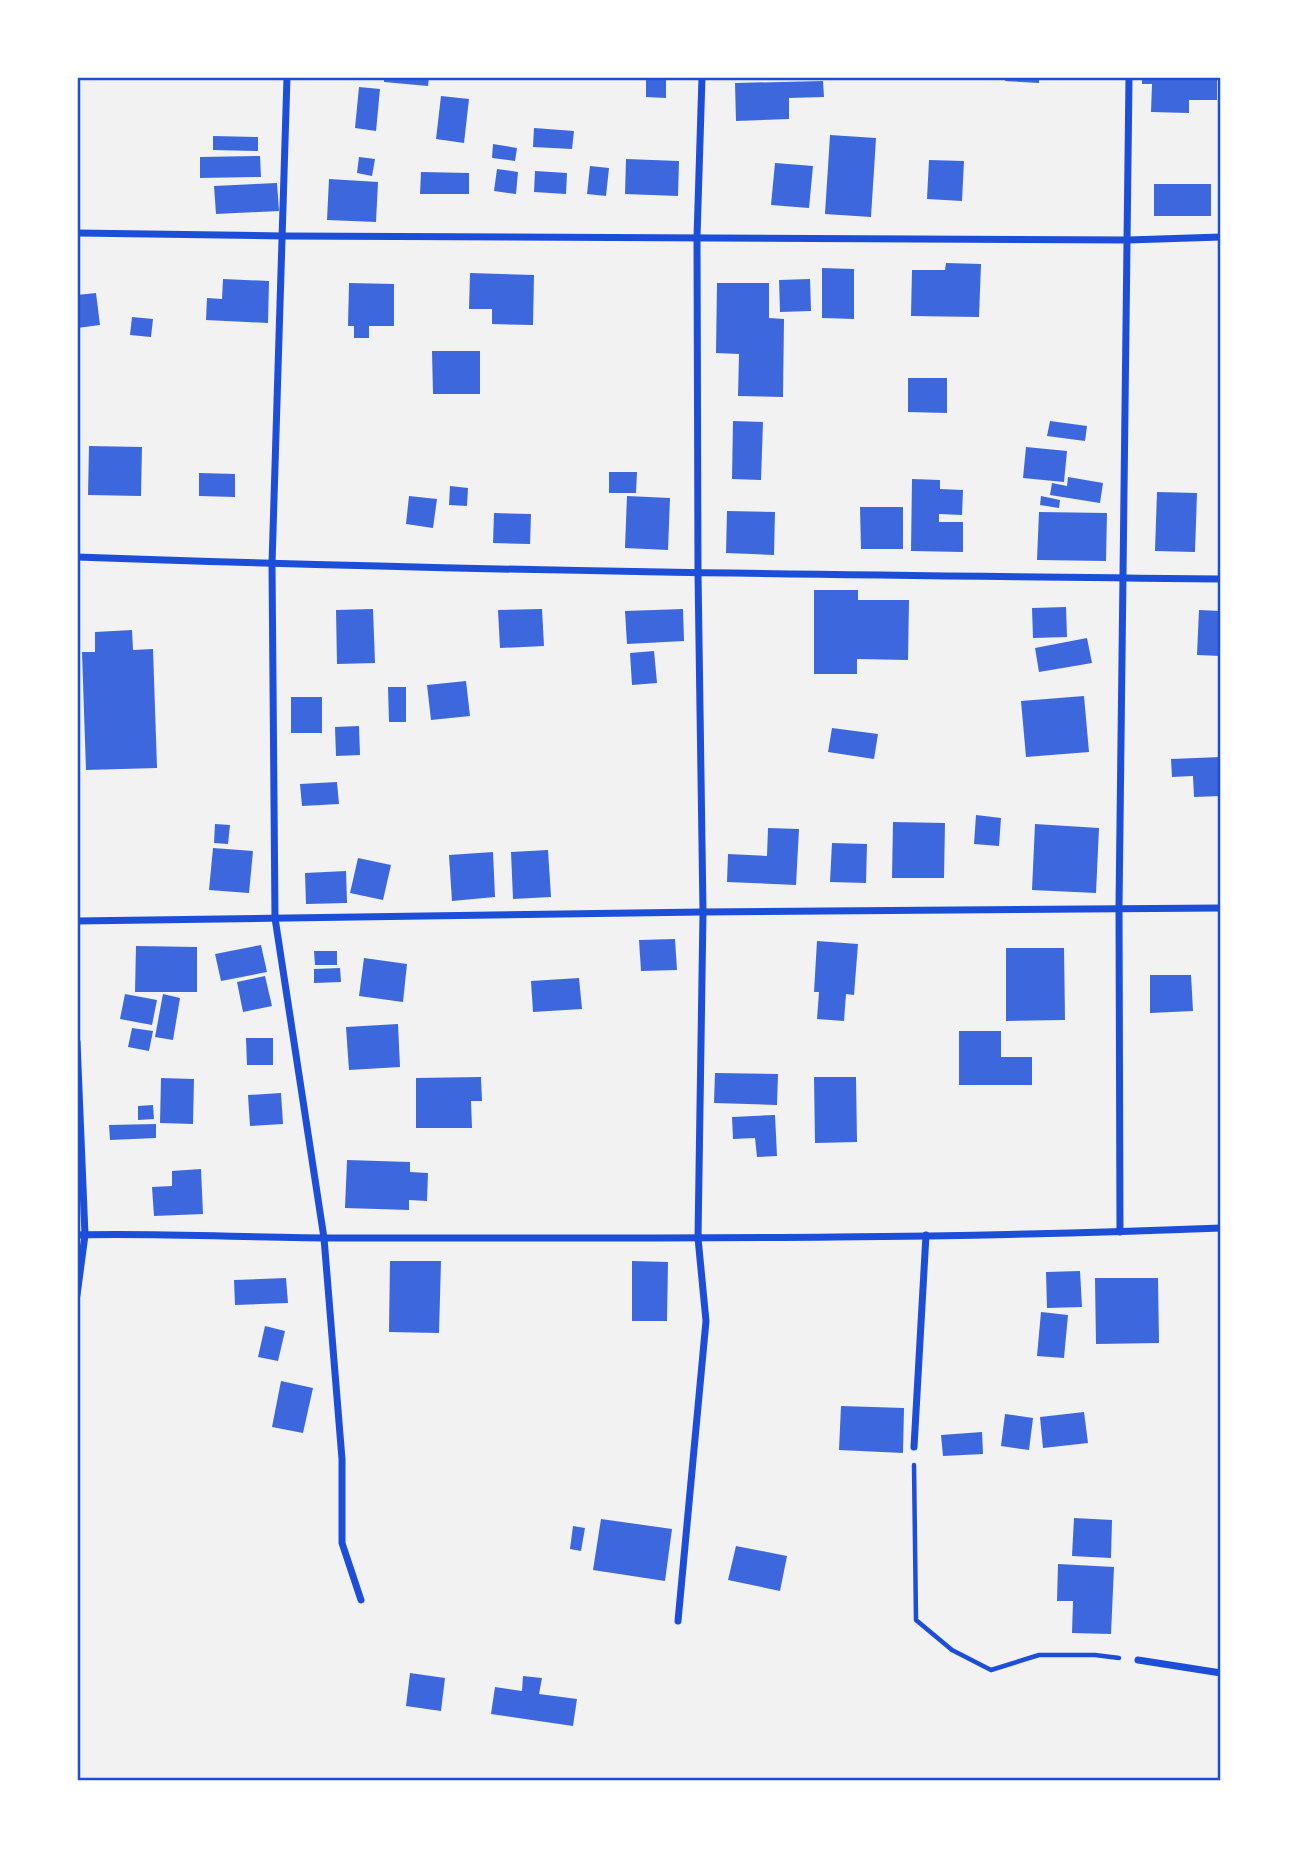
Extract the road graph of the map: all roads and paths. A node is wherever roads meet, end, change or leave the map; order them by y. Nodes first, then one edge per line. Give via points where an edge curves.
1 (287, 77) edge
2 (702, 77) edge
3 (1129, 77) edge
4 (77, 233) edge
5 (283, 236) junction
6 (697, 237) junction
7 (1221, 237) edge
8 (1128, 240) junction
9 (77, 557) edge
10 (272, 564) junction
11 (698, 573) junction
12 (1123, 578) junction
13 (1221, 579) edge
14 (1119, 907) junction
15 (1221, 908) edge
16 (703, 912) junction
17 (275, 918) junction
18 (77, 921) edge
19 (77, 1042) edge
20 (1221, 1228) edge
21 (1120, 1232) junction
22 (81, 1235) edge
23 (926, 1235) junction
24 (324, 1238) junction
25 (698, 1238) junction
26 (77, 1295) edge
27 (914, 1447) joint
28 (360, 1600) dead end
29 (678, 1621) dead end
30 (1138, 1660) joint
31 (1221, 1673) edge

1 - 5 street
2 - 6 street
3 - 8 street
4 - 5 street
5 - 6 street
5 - 10 street
6 - 8 street
6 - 11 street
7 - 8 street
8 - 12 street
9 - 10 street
10 - 11 street
10 - 17 street
11 - 12 street
11 - 16 street
12 - 13 street
12 - 14 street
14 - 15 street
14 - 16 street
14 - 21 street
16 - 17 street
16 - 25 street
17 - 18 street
17 - 24 street
19 - 22 street
20 - 21 street
21 - 23 street
22 - 24 street
22 - 26 street
23 - 25 street
23 - 27 street
24 - 25 street
24 - 28 street via 342,1459 342,1543
25 - 29 street via 706,1321
27 - 30 path via 916,1620 952,1650 991,1670 1039,1655
30 - 31 street

